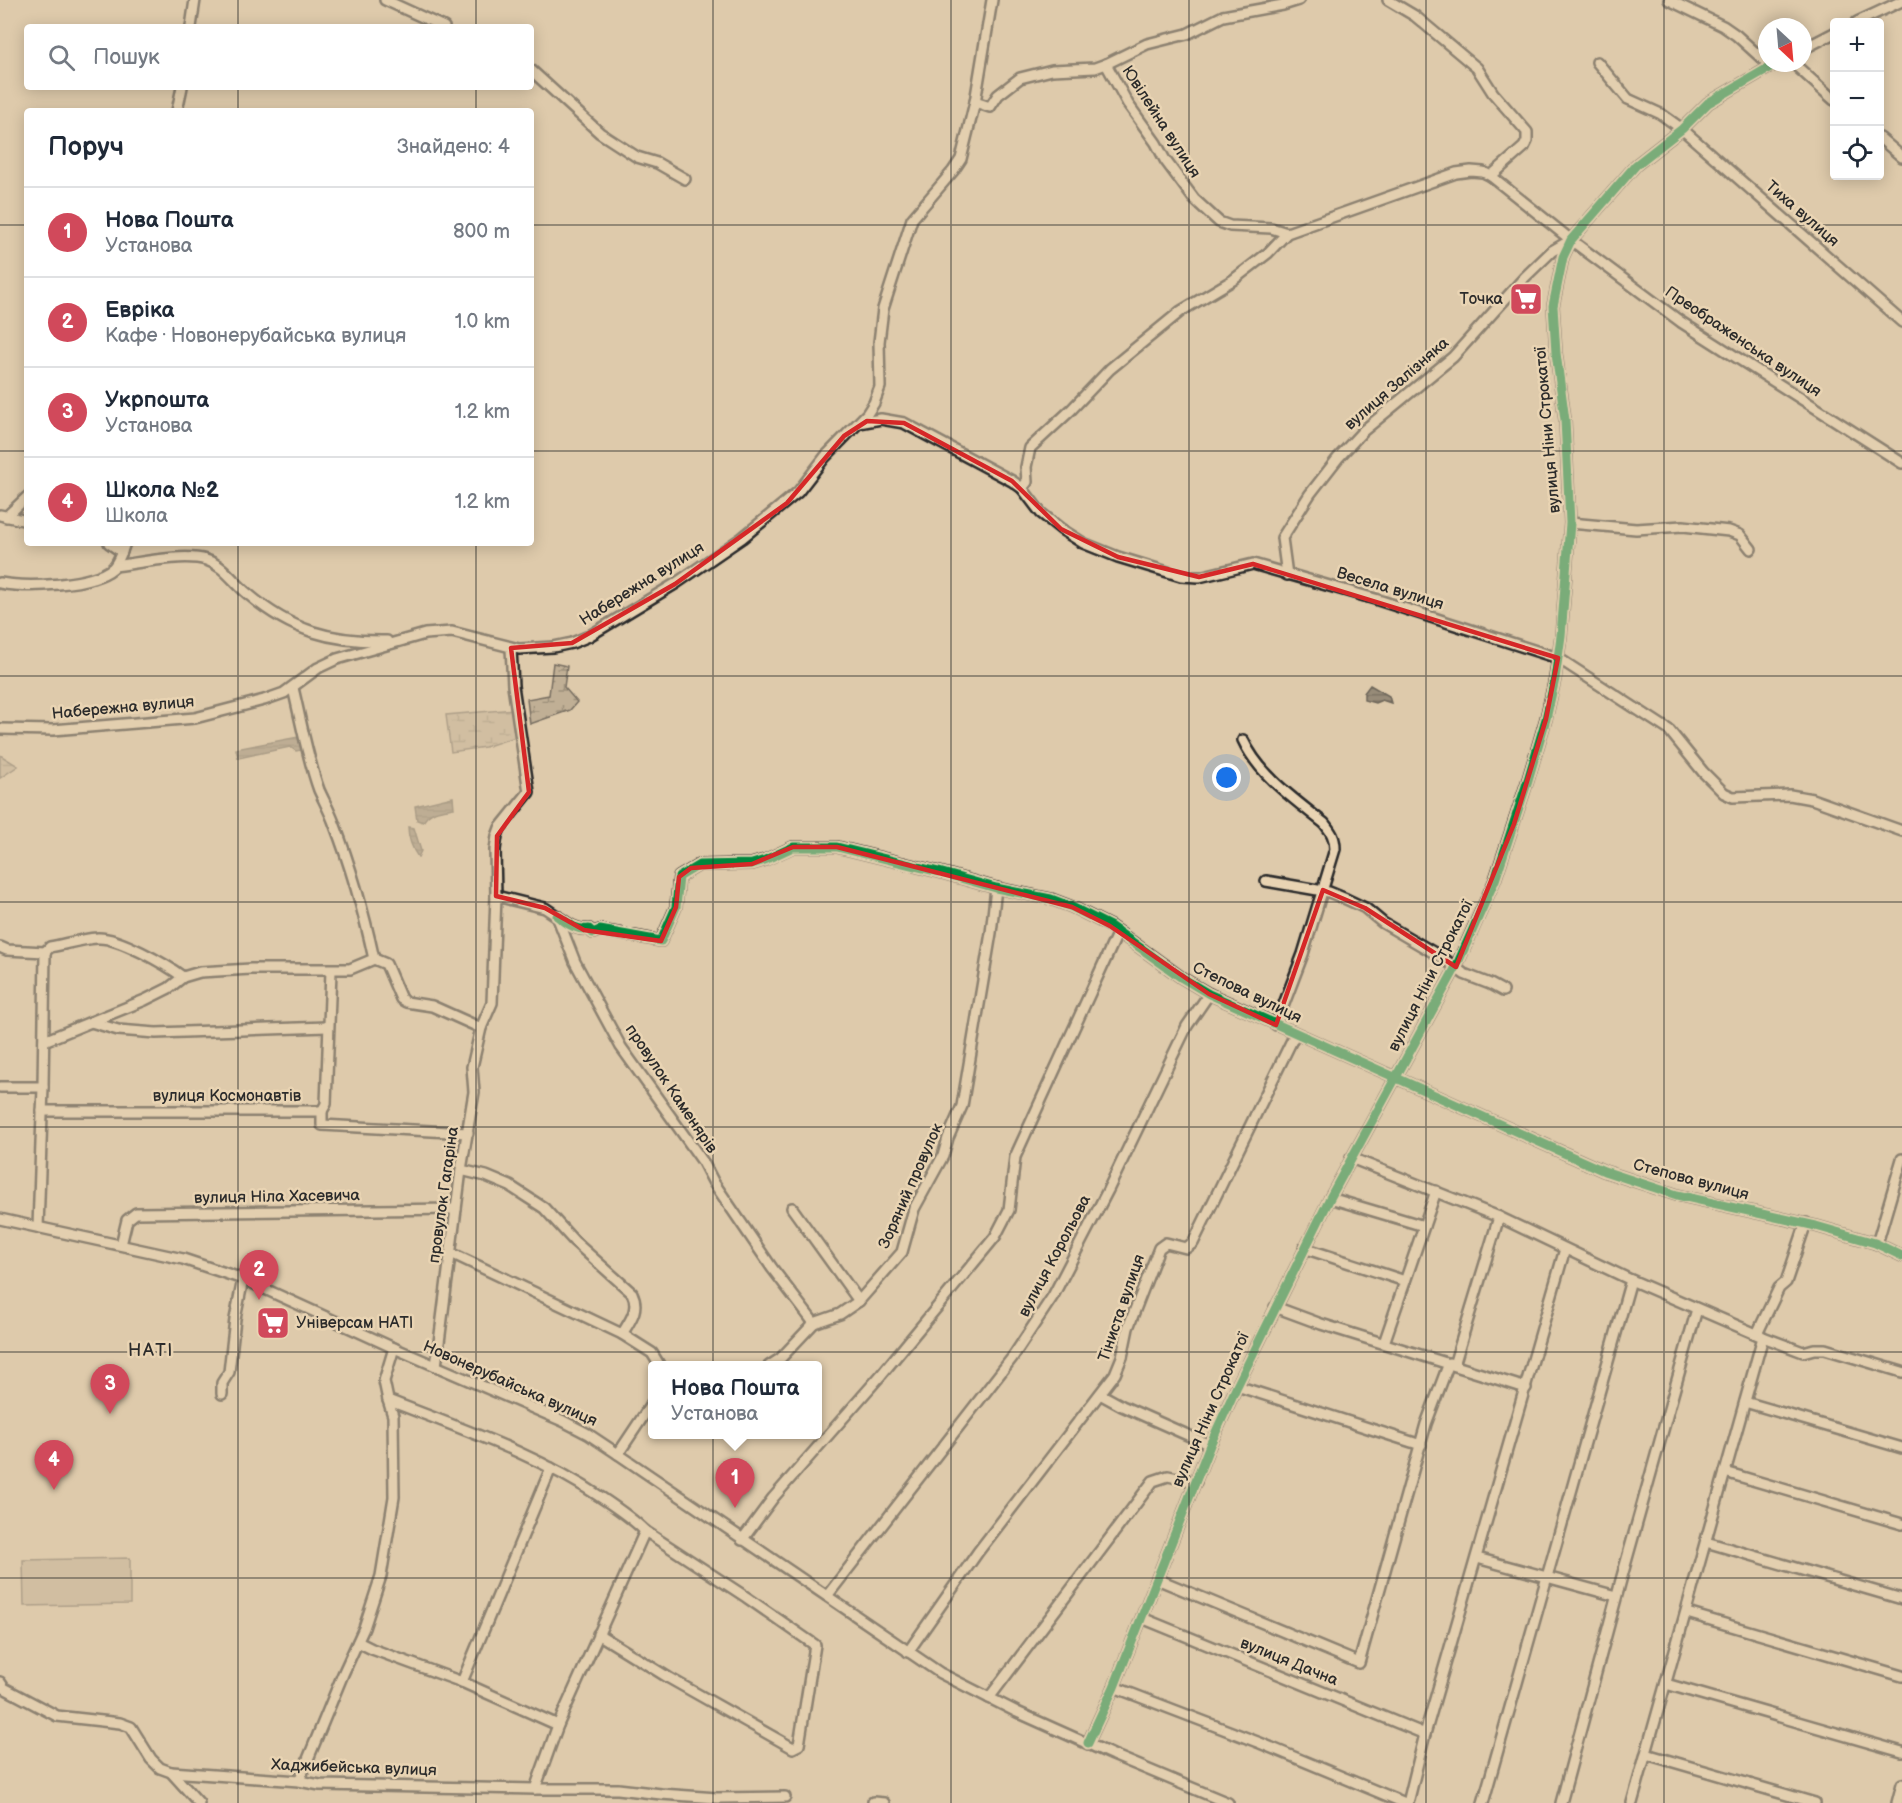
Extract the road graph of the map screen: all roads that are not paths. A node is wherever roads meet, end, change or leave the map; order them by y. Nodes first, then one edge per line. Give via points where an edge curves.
1 (195, 0) edge
2 (385, 0) edge
3 (992, 0) edge
4 (1299, 0) edge
5 (1388, 0) edge
6 (1669, 0) edge
7 (1902, 1) edge
8 (1866, 18) edge
9 (191, 24) edge
10 (437, 24) edge
11 (1830, 35) edge
12 (1812, 44) edge
13 (1758, 54) edge
14 (1597, 62) dead end
15 (1106, 64) junction
16 (1758, 72) edge
17 (1802, 72) edge
18 (534, 73) edge
19 (181, 90) edge
20 (1830, 96) edge
21 (975, 102) junction
22 (178, 108) edge
23 (1682, 129) junction
24 (1884, 141) edge
25 (1902, 157) edge
26 (1491, 176) junction
27 (684, 179) dead end
28 (1287, 232) junction
29 (1571, 240) junction
30 (1902, 322) edge
31 (874, 403) junction
32 (881, 419) junction
33 (857, 424) junction
34 (1902, 463) edge
35 (1022, 489) junction
36 (24, 499) edge
37 (3, 516) edge
38 (24, 520) edge
39 (1570, 523) junction
40 (124, 547) edge
41 (1750, 549) dead end
42 (115, 566) junction
43 (1287, 575) junction
44 (0, 583) edge
45 (395, 642) junction
46 (511, 648) junction
47 (1558, 658) junction
48 (293, 688) junction
49 (0, 729) edge
50 (1244, 740) dead end
51 (1902, 831) edge
52 (1266, 881) dead end
53 (996, 888) junction
54 (1322, 891) junction
55 (496, 896) junction
56 (557, 916) junction
57 (1118, 932) junction
58 (0, 947) edge
59 (45, 952) junction
60 (374, 959) junction
61 (1456, 967) junction
62 (331, 970) junction
63 (183, 977) junction
64 (1503, 992) dead end
65 (1209, 994) junction
66 (91, 1022) junction
67 (1276, 1025) junction
68 (327, 1027) junction
69 (481, 1028) junction
70 (1295, 1034) junction
71 (44, 1041) junction
72 (1395, 1077) junction
73 (0, 1087) edge
74 (43, 1087) junction
75 (42, 1111) junction
76 (322, 1111) junction
77 (468, 1133) junction
78 (1352, 1158) junction
79 (1902, 1159) edge
80 (461, 1170) junction
81 (1436, 1191) junction
82 (1330, 1198) junction
83 (792, 1208) dead end
84 (456, 1209) junction
85 (1499, 1217) junction
86 (0, 1219) edge
87 (1806, 1223) junction
88 (1424, 1226) junction
89 (38, 1227) junction
90 (1875, 1243) junction
91 (121, 1245) junction
92 (1304, 1248) junction
93 (1565, 1249) junction
94 (451, 1253) junction
95 (1902, 1256) edge
96 (243, 1279) junction
97 (1631, 1280) junction
98 (1405, 1281) junction
99 (859, 1301) junction
100 (1275, 1307) junction
101 (1697, 1309) junction
102 (814, 1323) junction
103 (622, 1334) junction
104 (1760, 1335) junction
105 (1384, 1343) junction
106 (394, 1348) junction
107 (657, 1361) edge
108 (776, 1361) edge
109 (1452, 1364) junction
110 (436, 1366) junction
111 (1902, 1372) edge
112 (1237, 1386) junction
113 (1526, 1388) junction
114 (222, 1394) dead end
115 (1101, 1394) junction
116 (387, 1397) junction
117 (1745, 1402) junction
118 (648, 1409) edge
119 (1421, 1444) junction
120 (1210, 1445) junction
121 (1902, 1448) edge
122 (618, 1454) junction
123 (551, 1468) junction
124 (1725, 1472) junction
125 (1196, 1482) junction
126 (1902, 1524) edge
127 (645, 1531) junction
128 (742, 1540) junction
129 (1706, 1542) junction
130 (1477, 1558) junction
131 (1548, 1576) junction
132 (1157, 1578) junction
133 (827, 1596) junction
134 (1616, 1596) junction
135 (1902, 1599) edge
136 (1687, 1613) junction
137 (1142, 1618) junction
138 (598, 1634) junction
139 (358, 1642) junction
140 (908, 1652) junction
141 (1902, 1676) edge
142 (462, 1682) junction
143 (1666, 1684) junction
144 (1114, 1687) junction
145 (1, 1689) edge
146 (990, 1698) junction
147 (558, 1725) junction
148 (1425, 1734) junction
149 (1088, 1743) junction
150 (1902, 1752) edge
151 (1646, 1754) junction
152 (171, 1772) junction
153 (299, 1781) junction
154 (1902, 1784) edge
155 (535, 1789) junction
156 (785, 1797) dead end
157 (873, 1802) edge
158 (199, 1803) edge
159 (884, 1803) edge
160 (1228, 1803) edge
161 (1407, 1803) edge
162 (1483, 1803) edge
163 (1561, 1803) edge
164 (1632, 1803) edge
165 (1815, 1803) edge
166 (1896, 1803) edge

1 - 9 street
2 - 10 street
3 - 21 street
4 - 15 street via 1223,16
5 - 26 street via 1415,16 1477,68 1527,132 1524,147
6 - 13 street via 1723,26
7 - 8 street
11 - 12 street
14 - 23 street, Тиха вулиця via 1628,99
15 - 21 street via 1037,72 1008,86 990,107
15 - 28 street, Ювілейна вулиця via 1128,104 1194,199 1219,222 1230,226
16 - 23 street via 1708,104
17 - 20 street
18 - 27 street via 600,133 637,157 657,163
19 - 22 street
21 - 31 street via 961,159 908,228 883,309 880,387
23 - 29 street via 1636,165
23 - 30 street, Тиха вулиця
24 - 25 street
26 - 28 street via 1483,172 1456,173
26 - 29 street, Преображенська вулиця
28 - 35 street via 1268,253 1233,280 1181,311 1110,369 1030,448 1027,482
29 - 34 street, Преображенська вулиця via 1680,322
29 - 39 street, вулиця Ніни Строкатої via 1563,257 1553,306 1565,420
29 - 43 street, вулиця Залізняка via 1525,277 1453,357 1363,431 1338,458 1282,538
31 - 32 street
31 - 33 street, Набережна вулиця
32 - 33 street, Весела вулиця
32 - 35 street, Весела вулиця via 904,423
33 - 46 street, Набережна вулиця via 787,503 675,584 572,643
35 - 43 street, Весела вулиця via 1041,513 1061,529 1118,557 1181,576 1211,576 1253,564
36 - 37 street
37 - 38 street
39 - 41 street via 1729,531 1740,535
39 - 47 street, вулиця Ніни Строкатої
40 - 42 street
42 - 44 street via 93,579 77,582
42 - 45 street via 204,559 222,568 271,612 300,628 333,638
43 - 47 street, Весела вулиця
45 - 46 street, Набережна вулиця via 425,634 452,633
45 - 48 street, Набережна вулиця via 327,663
46 - 55 street, провулок Гагаріна via 529,792 497,837
47 - 51 street, Весела вулиця via 1669,730 1724,793 1733,797 1790,795 1812,799
47 - 61 street, вулиця Ніни Строкатої via 1546,718 1514,824 1495,880
48 - 49 street, Набережна вулиця via 264,700 186,720 53,730
48 - 60 street via 311,762 353,877
50 - 54 street via 1264,771 1332,832 1335,849
52 - 54 street
53 - 56 street, Степова вулиця via 837,847 793,847 752,864 699,865 684,872 679,877 676,907 661,941 600,930 592,933
53 - 57 street, Степова вулиця via 1051,899
53 - 99 street, Зоряний провулок via 962,1106 943,1156 914,1209 902,1252
54 - 61 street via 1365,908
54 - 67 street
55 - 56 street via 545,908
55 - 69 street, провулок Гагаріна via 492,1003
56 - 102 street, провулок Каменярів via 574,962 621,1047
57 - 65 street, Степова вулиця
57 - 128 street via 1015,1157 1009,1210 995,1237
58 - 59 street
59 - 63 street via 51,947 99,937 116,941
59 - 71 street
60 - 62 street via 350,969
60 - 69 street via 387,964 401,999 432,1006
61 - 64 street
61 - 72 street, вулиця Ніни Строкатої
62 - 63 street via 251,969
62 - 68 street
63 - 66 street via 145,1000
65 - 67 street, Степова вулиця
65 - 133 street, вулиця Корольова via 1186,1026 1108,1190 1038,1322
66 - 68 street via 118,1030 156,1033
66 - 71 street
67 - 70 street, Степова вулиця
68 - 76 street via 326,1104
69 - 77 street, провулок Гагаріна via 472,1067 474,1092
70 - 72 street, Степова вулиця
70 - 115 street, Тіниста вулиця via 1193,1243 1186,1248 1166,1243 1159,1248 1128,1329 1122,1357
71 - 74 street
72 - 78 street, вулиця Ніни Строкатої
72 - 87 street, Степова вулиця via 1604,1171 1677,1195
73 - 74 street
74 - 75 street
75 - 76 street, вулиця Космонавтів
75 - 89 street
76 - 77 street, вулиця Космонавтів via 322,1125
77 - 80 street, провулок Гагаріна
78 - 81 street
78 - 82 street, вулиця Ніни Строкатої
79 - 90 street
80 - 84 street, провулок Гагаріна
80 - 103 street via 510,1186 544,1208 632,1293 635,1311
81 - 85 street
81 - 88 street
82 - 88 street
82 - 92 street, вулиця Ніни Строкатої
83 - 99 street
84 - 91 street, вулиця Ніла Хасевича via 136,1213 127,1220
84 - 94 street, провулок Гагаріна
85 - 93 street
85 - 109 street
86 - 89 street, Новонерубайська вулиця
87 - 90 street, Степова вулиця
87 - 104 street via 1786,1282 1779,1288
88 - 98 street
89 - 91 street, Новонерубайська вулиця
90 - 95 street, Степова вулиця
91 - 96 street, Новонерубайська вулиця via 183,1259
92 - 98 street
92 - 100 street, вулиця Ніни Строкатої
93 - 97 street
93 - 113 street
94 - 103 street
94 - 110 street, провулок Гагаріна
96 - 106 street, Новонерубайська вулиця
96 - 114 street
97 - 101 street
97 - 131 street
98 - 105 street
99 - 102 street, Зоряний провулок via 840,1314
100 - 105 street
100 - 112 street, вулиця Ніни Строкатої
101 - 104 street
101 - 134 street
102 - 108 street, Зоряний провулок
103 - 107 street
104 - 111 street via 1803,1352 1825,1349
104 - 117 street
105 - 109 street
106 - 110 street, Новонерубайська вулиця
106 - 116 street via 384,1381
109 - 113 street
109 - 119 street
110 - 122 street, Новонерубайська вулиця via 563,1421
112 - 119 street
112 - 120 street, вулиця Ніни Строкатої
113 - 130 street
115 - 120 street
115 - 140 street, Тіниста вулиця via 978,1552
116 - 123 street
116 - 139 street via 393,1416 394,1497 381,1576
117 - 121 street
117 - 124 street
118 - 122 street
119 - 132 street via 1359,1663
120 - 125 street, вулиця Ніни Строкатої
122 - 128 street, Новонерубайська вулиця
123 - 127 street via 576,1481
123 - 142 street
124 - 126 street
124 - 129 street
125 - 132 street, вулиця Ніни Строкатої
125 - 146 street via 1168,1476 1153,1481
127 - 138 street
127 - 138 street via 815,1645 799,1745 793,1748
128 - 133 street, Новонерубайська вулиця
129 - 135 street
129 - 136 street
130 - 131 street
130 - 148 street
131 - 134 street
131 - 162 street
132 - 137 street, вулиця Ніни Строкатої
133 - 140 street, Новонерубайська вулиця
134 - 163 street
136 - 141 street
136 - 143 street
137 - 144 street, вулиця Ніни Строкатої
137 - 148 street, вулиця Дачна
138 - 147 street
139 - 142 street
139 - 153 street
140 - 146 street, Новонерубайська вулиця
142 - 147 street
143 - 150 street
143 - 151 street
144 - 149 street, вулиця Ніни Строкатої
144 - 161 street
145 - 152 street via 57,1716 131,1727 151,1759
146 - 149 street, Новонерубайська вулиця
147 - 155 street
148 - 161 street
149 - 160 street, Новонерубайська вулиця
151 - 164 street
151 - 165 street
152 - 153 street, Хаджибейська вулиця
152 - 158 street
153 - 155 street, Хаджибейська вулиця via 320,1785
154 - 166 street
155 - 156 street, Хаджибейська вулиця via 618,1789 717,1798
157 - 159 street

